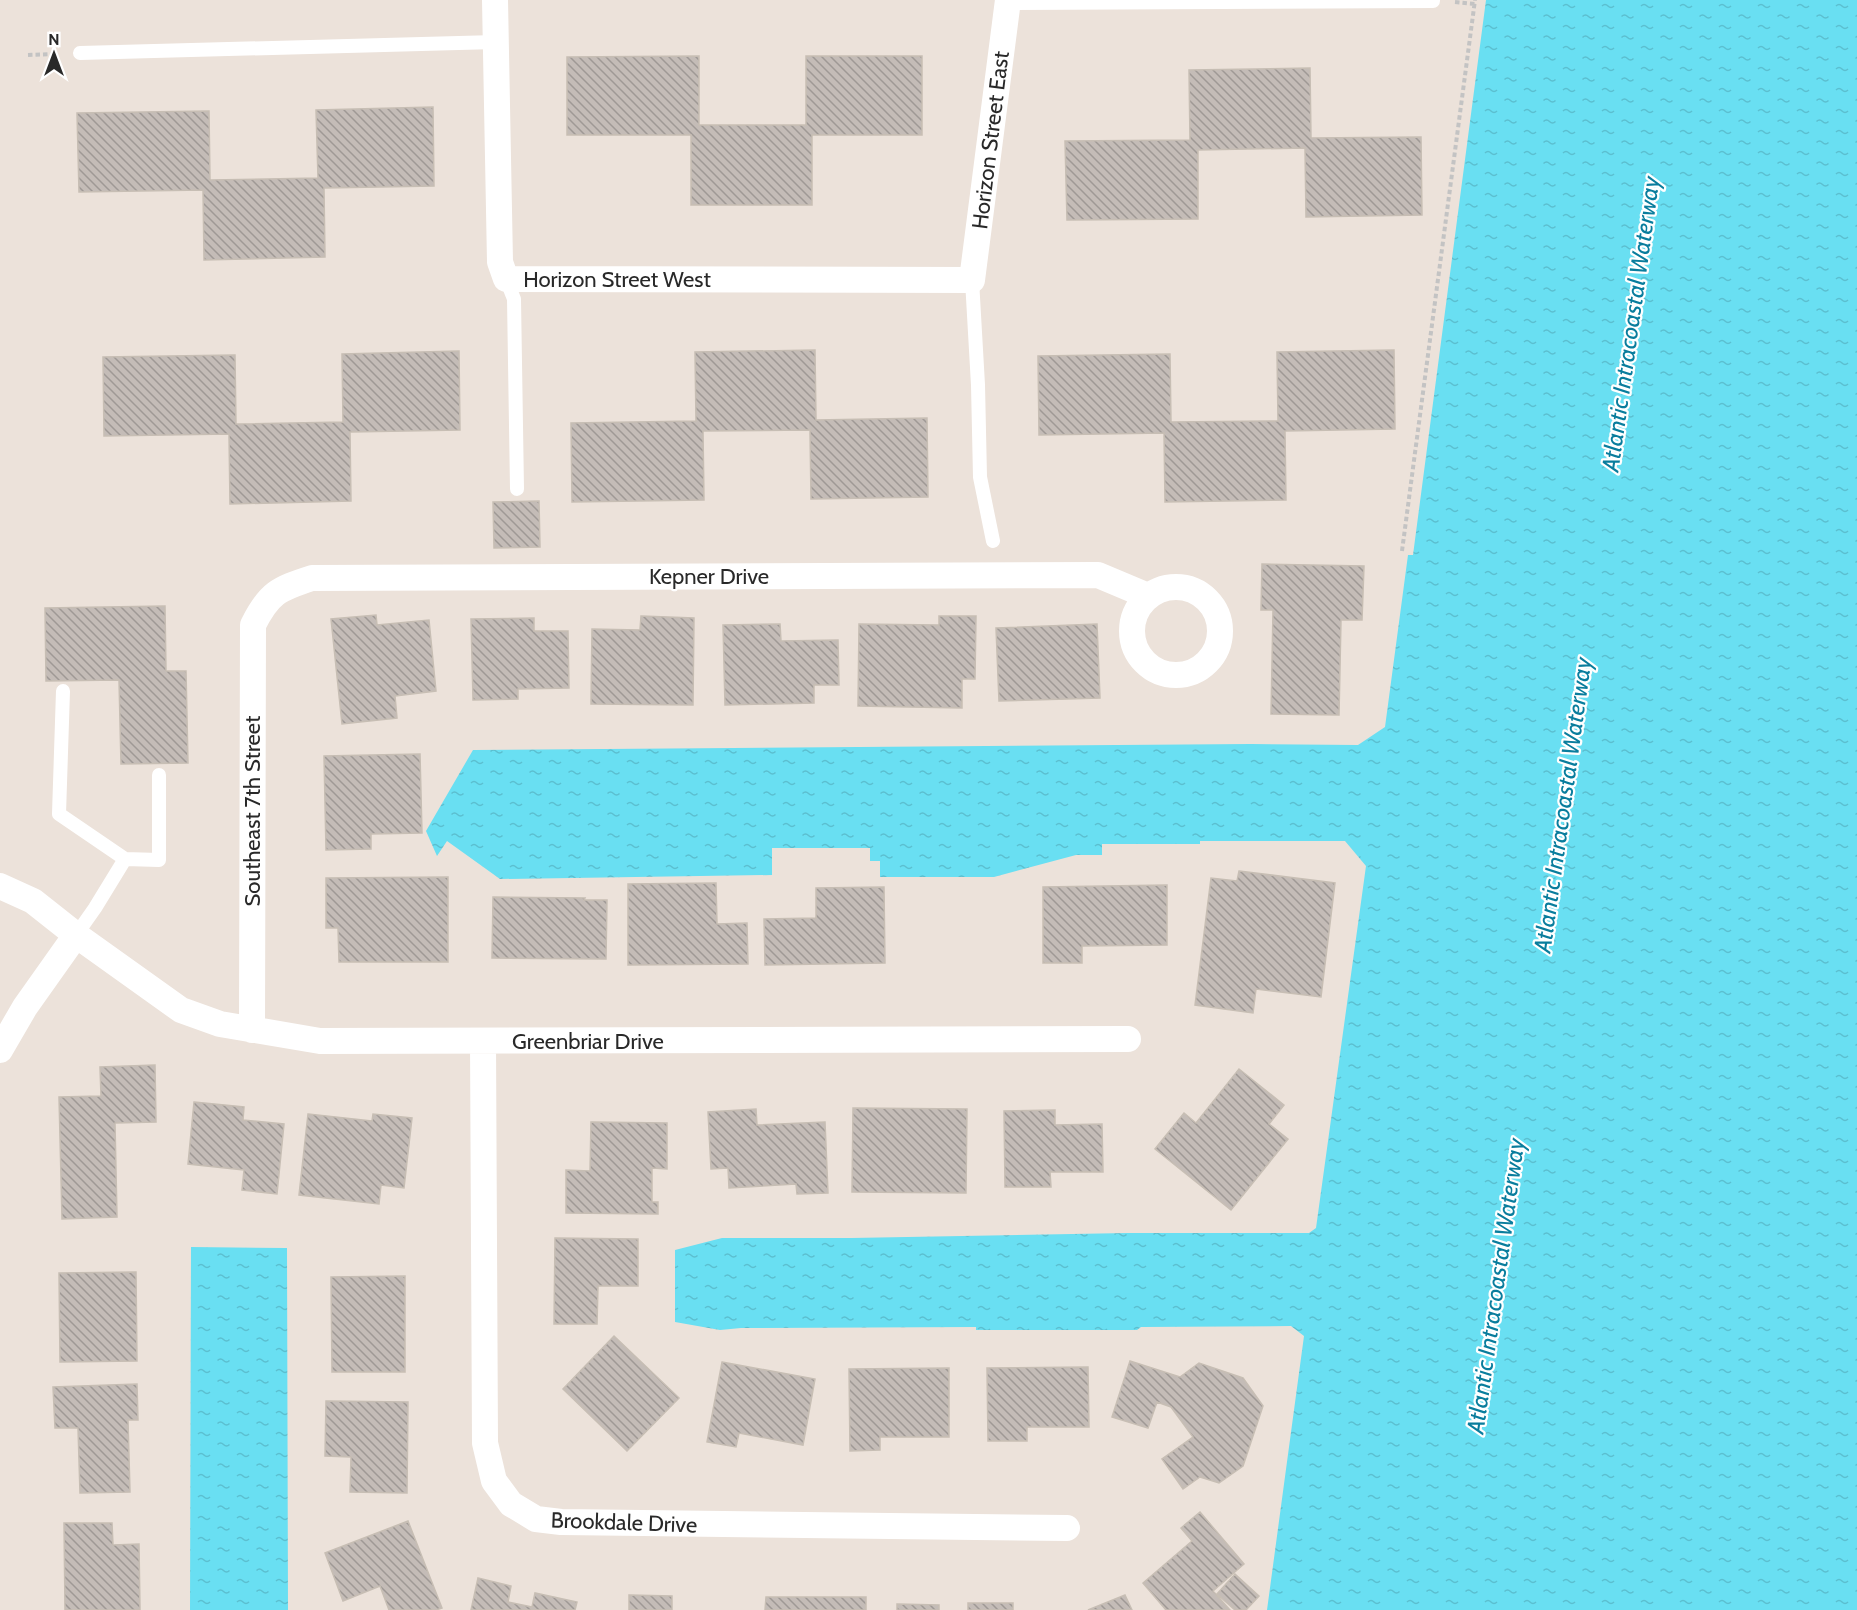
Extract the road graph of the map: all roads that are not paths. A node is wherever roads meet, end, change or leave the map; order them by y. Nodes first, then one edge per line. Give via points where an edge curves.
1 (495, 0) edge
2 (1433, 1) edge
3 (1008, 2) edge
4 (496, 42) junction
5 (80, 53) road end
6 (506, 279) junction
7 (972, 280) junction
8 (517, 489) dead end
9 (993, 541) dead end
10 (270, 596) joint
11 (1148, 596) dead end
12 (63, 692) dead end
13 (159, 775) dead end
14 (125, 859) junction
15 (0, 886) edge
16 (76, 935) junction
17 (252, 1030) junction
18 (1128, 1039) dead end
19 (483, 1041) junction
20 (0, 1050) edge
21 (1067, 1528) dead end

1 - 4 street, Horizon Street West
2 - 3 lane
3 - 7 street, Horizon Street East
4 - 5 lane
4 - 6 street, Horizon Street West via 500,262
6 - 7 street, Horizon Street West
6 - 8 lane via 514,299
7 - 9 lane via 980,477
10 - 11 street, Kepner Drive via 312,578 1075,575 1098,575
10 - 17 street, Southeast 7th Street via 253,625
12 - 14 lane via 59,814
13 - 14 lane via 159,860
14 - 16 lane
15 - 16 street, Greenbriar Drive via 33,901
16 - 17 street, Greenbriar Drive via 181,1010
16 - 20 street
17 - 19 street, Greenbriar Drive via 320,1041
18 - 19 street, Greenbriar Drive
19 - 21 street, Brookdale Drive via 485,1443 494,1481 511,1504 536,1519 561,1522

